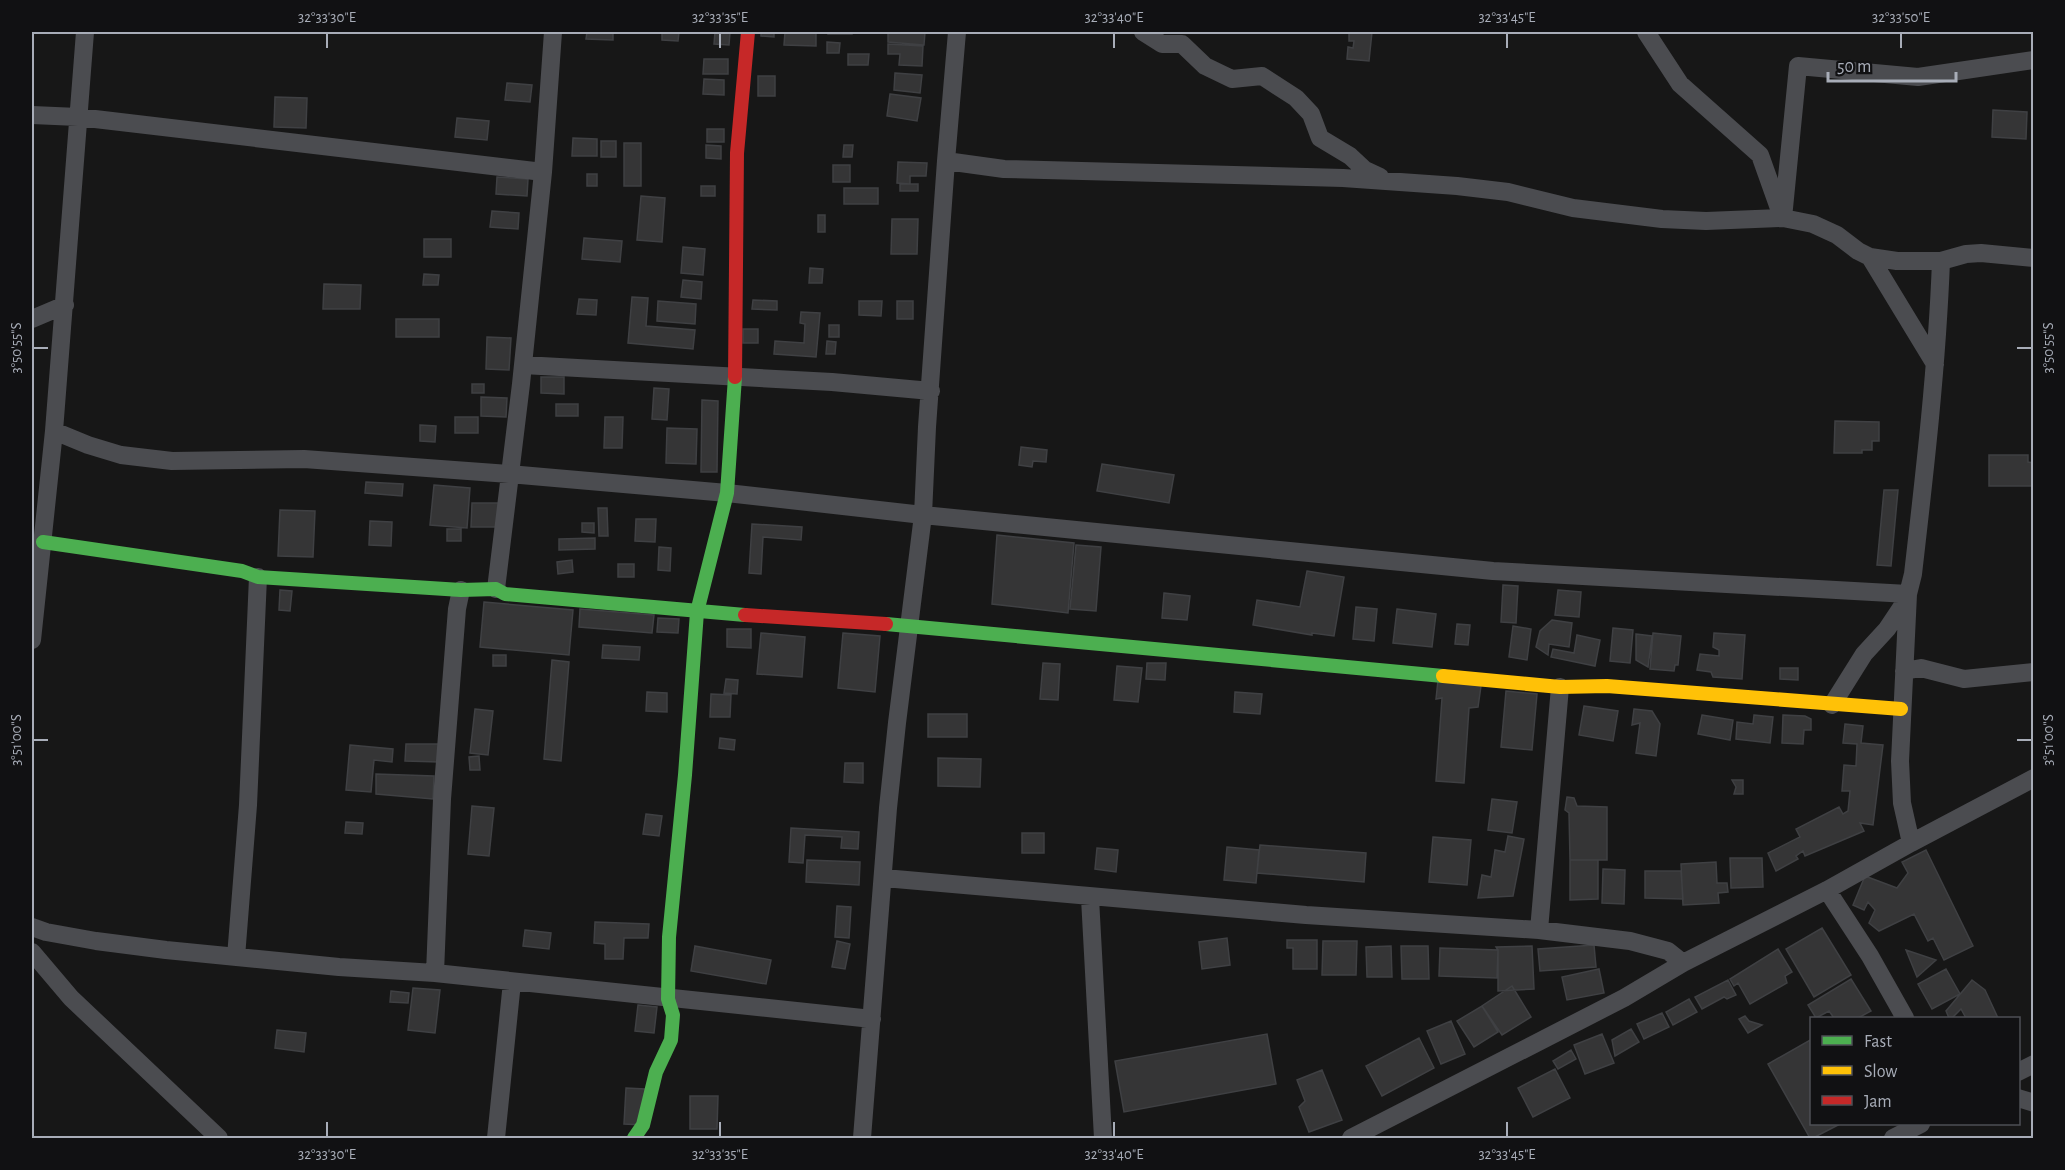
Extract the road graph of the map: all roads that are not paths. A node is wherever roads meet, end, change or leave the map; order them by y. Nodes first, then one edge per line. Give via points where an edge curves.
1 (85, 32) edge
2 (553, 32) edge
3 (748, 32) edge
4 (957, 32) edge
5 (1143, 32) edge
6 (1646, 32) edge
7 (2034, 60) edge
8 (32, 115) edge
9 (78, 117) junction
10 (946, 161) junction
11 (543, 172) junction
12 (1388, 181) junction
13 (1783, 218) junction
14 (1870, 257) junction
15 (2034, 258) edge
16 (1941, 261) junction
17 (65, 305) junction
18 (32, 319) edge
19 (1935, 363) junction
20 (523, 366) junction
21 (735, 378) junction
22 (931, 391) junction
23 (54, 431) junction
24 (509, 474) junction
25 (727, 493) junction
26 (923, 515) junction
27 (44, 542) junction
28 (258, 577) junction
29 (496, 589) junction
30 (461, 591) junction
31 (1908, 596) junction
32 (697, 612) junction
33 (909, 626) junction
34 (32, 640) edge
35 (1904, 671) junction
36 (2034, 672) edge
37 (1560, 687) junction
38 (1832, 705) junction
39 (1901, 710) junction
40 (2034, 778) edge
41 (1911, 843) junction
42 (884, 878) junction
43 (1827, 890) junction
44 (1090, 898) junction
45 (32, 927) edge
46 (1539, 930) junction
47 (32, 952) edge
48 (236, 957) junction
49 (1683, 963) junction
50 (435, 973) junction
51 (512, 982) junction
52 (668, 999) junction
53 (1904, 1017) edge
54 (872, 1019) junction
55 (2034, 1064) edge
56 (2020, 1071) edge
57 (1919, 1125) edge
58 (219, 1138) edge
59 (496, 1138) edge
60 (634, 1138) edge
61 (862, 1138) edge
62 (1103, 1138) edge
63 (1351, 1138) edge
64 (1893, 1138) edge

1 - 9 street
2 - 11 street
3 - 21 street via 737,153
4 - 10 street
5 - 12 street via 1162,44 1182,44 1205,66 1232,79 1262,76 1304,106 1320,138
6 - 13 street via 1680,84 1760,155
7 - 13 street via 1918,77 1798,66
8 - 9 street
9 - 11 street
9 - 17 street
10 - 12 street via 1005,169
10 - 22 street
11 - 20 street
12 - 13 street via 1508,192 1573,208 1662,219
13 - 14 street via 1838,235
14 - 16 street
14 - 19 street
15 - 16 street via 1981,253
16 - 19 street
17 - 18 street
17 - 23 street
19 - 31 street
20 - 21 street
20 - 24 street
21 - 22 street
21 - 25 street
22 - 26 street
23 - 24 street via 121,455 172,460 304,459
23 - 27 street
24 - 25 street
24 - 29 street
25 - 26 street
25 - 32 street
26 - 31 street via 1493,571
26 - 33 street
27 - 28 street via 242,571
27 - 34 street
28 - 30 street
28 - 48 street via 248,805
29 - 30 street
29 - 32 street via 505,594
30 - 50 street via 442,799
31 - 35 street
31 - 38 street
32 - 33 street
32 - 52 street via 669,937
33 - 37 street
33 - 42 street
35 - 36 street via 1929,669 1964,679
35 - 39 street
37 - 38 street via 1607,686
37 - 46 street
38 - 39 street
39 - 41 street via 1900,786
40 - 41 street
41 - 43 street
42 - 44 street
42 - 54 street
43 - 49 street
43 - 53 street
44 - 46 street
44 - 62 street
45 - 48 street via 96,941
46 - 49 street via 1630,941 1668,951
47 - 58 street via 71,998
48 - 50 street
49 - 63 street via 1624,998
50 - 51 street
51 - 52 street
51 - 59 street
52 - 54 street
52 - 60 street via 673,1015 671,1040 656,1072 643,1125
54 - 61 street
55 - 56 street
57 - 64 street

